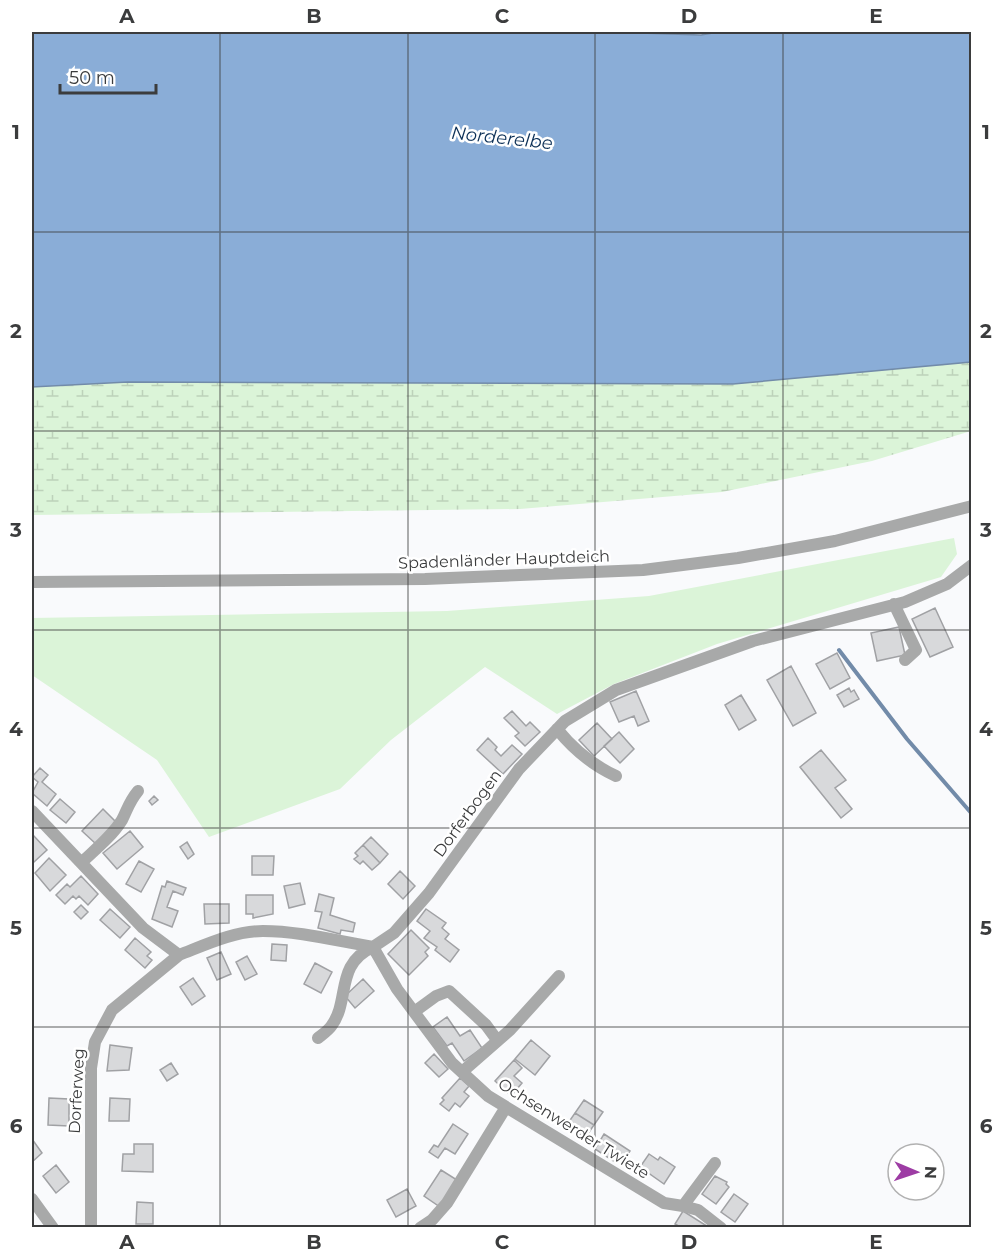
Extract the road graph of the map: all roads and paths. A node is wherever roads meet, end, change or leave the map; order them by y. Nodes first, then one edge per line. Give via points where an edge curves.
1 (972, 506) edge
2 (972, 565) edge
3 (32, 582) edge
4 (894, 604) junction
5 (905, 660) dead end
6 (557, 729) junction
7 (616, 776) dead end
8 (138, 791) dead end
9 (32, 811) edge
10 (82, 862) junction
11 (373, 947) junction
12 (179, 956) junction
13 (559, 976) dead end
14 (414, 1012) junction
15 (318, 1038) dead end
16 (497, 1040) junction
17 (462, 1072) junction
18 (506, 1107) junction
19 (714, 1163) dead end
20 (32, 1198) edge
21 (683, 1206) junction
22 (53, 1227) edge
23 (91, 1227) edge
24 (420, 1227) edge
25 (721, 1227) edge

1 - 3 street, Spadenländer Hauptdeich via 835,541 643,570 425,579
2 - 4 street, Dorferbogen via 947,584
4 - 5 street via 916,650
4 - 6 street, Dorferbogen via 753,641 616,690
6 - 7 street via 588,760
6 - 11 street, Dorferbogen via 519,769 429,893 394,933
8 - 10 street via 111,834
9 - 10 street
10 - 12 street via 143,928
11 - 12 street via 261,931 215,940
11 - 14 street, Ochsenwerder Twiete
11 - 15 street, Dorferbogen via 362,952 343,979 338,1014 332,1026
12 - 23 street, Dorferweg via 112,1010 95,1042 91,1068
13 - 16 street
14 - 16 street via 449,991
14 - 17 street, Ochsenwerder Twiete
16 - 17 street
17 - 18 street, Ochsenwerder Twiete
18 - 21 street, Ochsenwerder Twiete via 664,1203
18 - 24 street via 447,1203
19 - 21 street
20 - 22 street
21 - 25 street, Ochsenwerder Twiete via 698,1210

